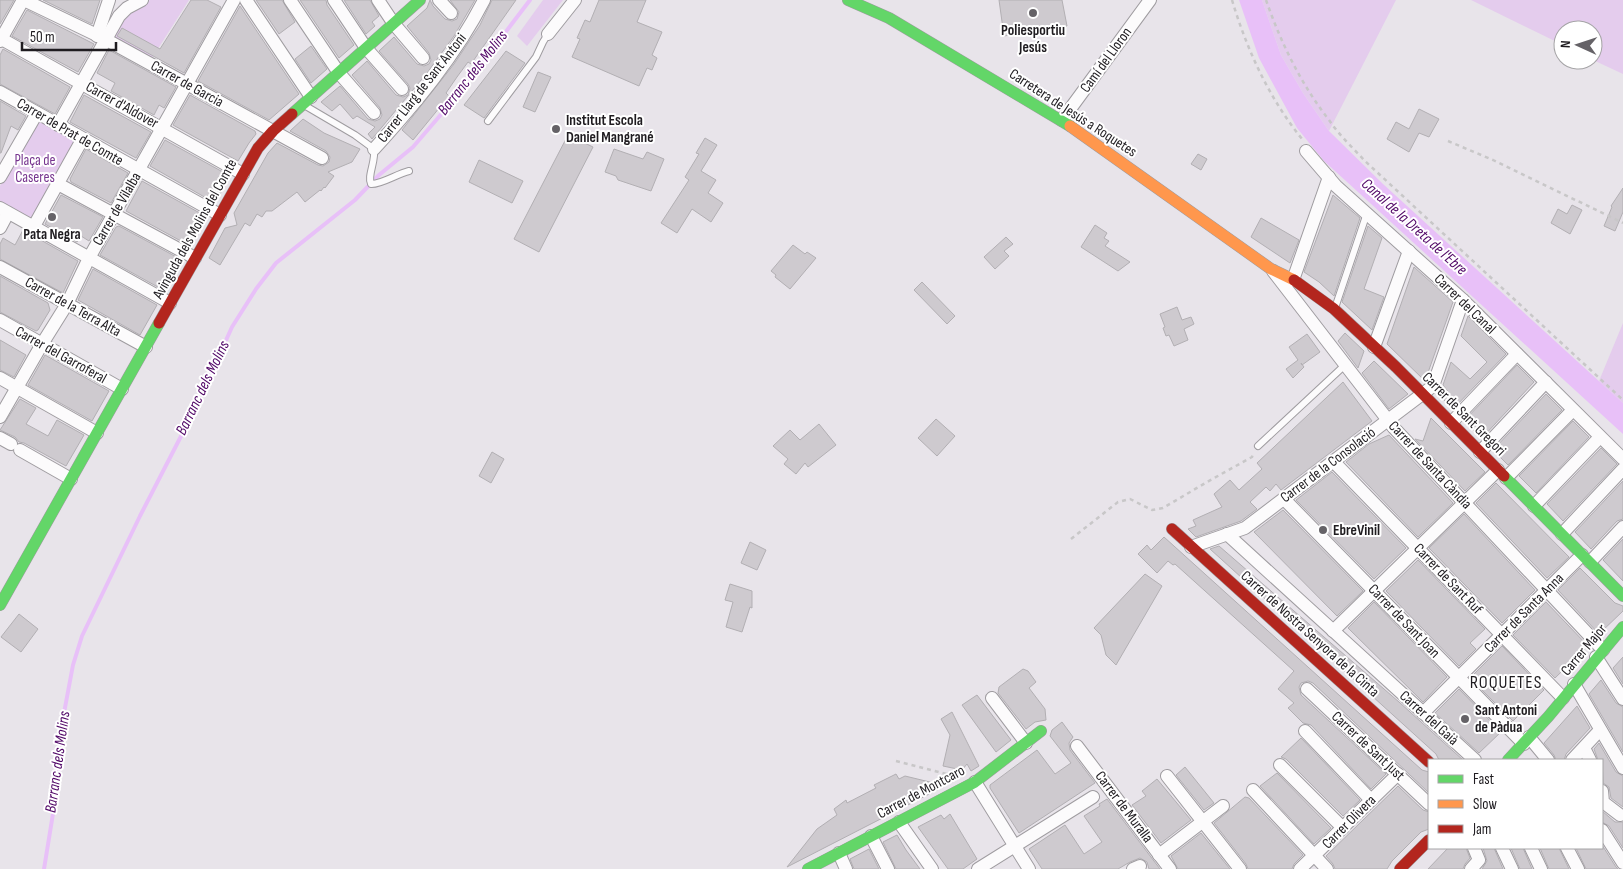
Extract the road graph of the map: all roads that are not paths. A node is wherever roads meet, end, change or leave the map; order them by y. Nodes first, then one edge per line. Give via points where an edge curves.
1 (24, 0) edge
2 (109, 0) edge
3 (142, 0) edge
4 (234, 0) edge
5 (246, 0) edge
6 (290, 0) edge
7 (334, 0) edge
8 (378, 0) edge
9 (420, 0) edge
10 (439, 0) edge
11 (484, 0) edge
12 (575, 0) edge
13 (848, 0) edge
14 (1150, 0) edge
15 (451, 13) dead end
16 (394, 24) junction
17 (548, 34) joint
18 (101, 38) junction
19 (0, 39) edge
20 (366, 48) junction
21 (422, 58) dead end
22 (339, 72) junction
23 (81, 83) junction
24 (188, 84) junction
25 (402, 88) dead end
26 (0, 92) edge
27 (307, 101) junction
28 (37, 113) junction
29 (374, 113) dead end
30 (488, 120) dead end
31 (1062, 120) junction
32 (58, 125) junction
33 (162, 128) junction
34 (273, 131) junction
35 (82, 140) junction
36 (374, 149) junction
37 (0, 150) edge
38 (1306, 151) dead end
39 (12, 157) junction
40 (322, 158) dead end
41 (139, 171) junction
42 (409, 171) dead end
43 (244, 174) junction
44 (0, 177) edge
45 (1329, 177) junction
46 (58, 184) junction
47 (4, 211) edge
48 (1367, 213) junction
49 (114, 214) junction
50 (220, 216) junction
51 (34, 226) junction
52 (0, 228) edge
53 (1409, 251) junction
54 (89, 258) junction
55 (195, 258) junction
56 (0, 267) edge
57 (1271, 269) junction
58 (1293, 280) junction
59 (1463, 300) junction
60 (170, 303) junction
61 (67, 304) junction
62 (1334, 309) junction
63 (0, 320) edge
64 (42, 344) junction
65 (146, 347) junction
66 (1374, 347) junction
67 (1518, 354) junction
68 (1345, 365) junction
69 (0, 378) edge
70 (1546, 382) junction
71 (16, 387) junction
72 (122, 389) junction
73 (1423, 395) junction
74 (1573, 410) junction
75 (0, 417) edge
76 (1388, 420) junction
77 (1451, 423) junction
78 (97, 433) junction
79 (1600, 437) junction
80 (10, 444) edge
81 (1258, 446) road end
82 (1480, 452) junction
83 (1623, 459) edge
84 (1333, 461) junction
85 (1623, 468) edge
86 (1502, 474) junction
87 (71, 479) junction
88 (1284, 499) junction
89 (1465, 504) junction
90 (1534, 506) junction
91 (1623, 527) edge
92 (1172, 529) dead end
93 (1227, 534) junction
94 (1562, 534) junction
95 (1191, 547) junction
96 (1418, 548) junction
97 (1586, 558) junction
98 (1547, 590) junction
99 (1374, 591) junction
100 (1623, 596) edge
101 (0, 605) edge
102 (1623, 627) edge
103 (1333, 631) junction
104 (1502, 634) junction
105 (1600, 653) junction
106 (1459, 678) junction
107 (1574, 684) junction
108 (1307, 688) dead end
109 (992, 698) dead end
110 (1563, 698) junction
111 (1623, 699) edge
112 (1423, 712) junction
113 (1600, 730) junction
114 (1042, 731) dead end
115 (1305, 731) dead end
116 (1526, 740) junction
117 (1026, 743) junction
118 (1077, 746) dead end
119 (1584, 748) junction
120 (1514, 758) edge
121 (1474, 759) edge
122 (1547, 759) edge
123 (1573, 759) edge
124 (1590, 759) edge
125 (1428, 761) edge
126 (1280, 764) dead end
127 (1623, 768) edge
128 (1398, 774) junction
129 (1167, 776) dead end
130 (975, 782) junction
131 (1252, 790) dead end
132 (1093, 797) dead end
133 (1371, 800) junction
134 (1603, 802) edge
135 (1428, 803) edge
136 (1223, 806) dead end
137 (1622, 815) edge
138 (1204, 821) junction
139 (899, 822) junction
140 (1603, 825) edge
141 (1343, 828) junction
142 (1603, 832) edge
143 (871, 836) junction
144 (1428, 841) edge
145 (1015, 846) junction
146 (1474, 849) edge
147 (1502, 849) edge
148 (1531, 849) edge
149 (1568, 849) edge
150 (838, 853) junction
151 (1159, 854) junction
152 (1314, 856) junction
153 (1623, 863) edge
154 (808, 869) edge
155 (846, 869) edge
156 (888, 869) edge
157 (932, 869) edge
158 (978, 869) edge
159 (1029, 869) edge
160 (1170, 869) edge
161 (1240, 869) edge
162 (1300, 869) edge
163 (1327, 869) edge
164 (1400, 869) edge
165 (1471, 869) edge
166 (1512, 869) edge
167 (1541, 869) edge
168 (1578, 869) edge

1 - 18 street, Carrer de Garcia
1 - 19 street
2 - 18 street
3 - 18 street via 127,8
4 - 24 street, Carrer de Vilalba
5 - 27 street
6 - 22 street
7 - 20 street
8 - 16 street
9 - 16 street, Avinguda dels Molins del Comte
10 - 15 street
11 - 36 street, Carrer Llarg de Sant Antoni via 457,46 412,106
12 - 17 street
13 - 31 street, Carretera de Jesús a Roquetes via 889,18
14 - 31 street, Camí del Lloron
16 - 20 street, Avinguda dels Molins del Comte
16 - 21 street
17 - 30 lane via 536,57
18 - 23 street
18 - 24 street, Carrer de Garcia
19 - 23 street, Carrer d'Aldover
20 - 22 street, Avinguda dels Molins del Comte
20 - 25 street
22 - 27 street, Avinguda dels Molins del Comte
22 - 29 street
23 - 32 street
23 - 33 street, Carrer d'Aldover
24 - 33 street, Carrer de Vilalba
24 - 34 street, Carrer de Garcia
26 - 28 street, Carrer de Prat de Comte
27 - 34 street, Avinguda dels Molins del Comte
27 - 36 lane
28 - 32 street, Carrer de Prat de Comte
28 - 39 street
31 - 57 street, Carretera de Jesús a Roquetes
32 - 35 street, Carrer de Prat de Comte
33 - 41 street, Carrer de Vilalba
33 - 43 street, Carrer d'Aldover
34 - 40 street, Carrer de Garcia
34 - 43 street, Avinguda dels Molins del Comte via 258,148
35 - 41 street, Carrer de Prat de Comte
35 - 46 street
36 - 42 lane via 371,184
37 - 39 street
38 - 45 street, Carrer del Canal
39 - 44 street
41 - 49 street, Carrer de Vilalba
41 - 50 street, Carrer de Prat de Comte
43 - 50 street, Avinguda dels Molins del Comte
45 - 48 street, Carrer del Canal
45 - 58 street
46 - 49 street
46 - 51 street
47 - 51 street
47 - 52 street
48 - 53 street, Carrer del Canal
48 - 62 lane
49 - 54 street, Carrer de Vilalba
49 - 55 street
50 - 55 street, Avinguda dels Molins del Comte
51 - 54 street
53 - 59 street, Carrer del Canal
53 - 66 street
54 - 60 street
54 - 61 street, Carrer de Vilalba
55 - 60 street, Avinguda dels Molins del Comte
56 - 61 street, Carrer de la Terra Alta
57 - 58 street, Carrer de Sant Gregori
57 - 68 street, Carrer de Santa Càndia
58 - 62 street, Carrer de Sant Gregori
59 - 67 street, Carrer del Canal
59 - 73 street, Carrer de la Consolació via 1434,386
60 - 65 street, Avinguda dels Molins del Comte
61 - 64 street, Carrer de Vilalba
61 - 65 street, Carrer de la Terra Alta
62 - 66 street, Carrer de Sant Gregori
63 - 64 street, Carrer del Garroferal
64 - 71 street, Carrer de Vilalba
64 - 72 street, Carrer del Garroferal
65 - 72 street, Avinguda dels Molins del Comte
66 - 73 street, Carrer de Sant Gregori
67 - 70 street, Carrer del Canal
67 - 77 street
68 - 76 street, Carrer de Santa Càndia
68 - 81 lane
69 - 71 street
70 - 74 street, Carrer del Canal
70 - 82 street
71 - 75 street, Carrer de Vilalba
71 - 78 street
72 - 78 street, Avinguda dels Molins del Comte
73 - 76 street, Carrer de la Consolació
73 - 77 street, Carrer de Sant Gregori
74 - 79 street, Carrer del Canal
74 - 86 street
76 - 84 street, Carrer de la Consolació
76 - 89 street, Carrer de Santa Càndia
77 - 82 street, Carrer de Sant Gregori
78 - 87 street, Avinguda dels Molins del Comte
79 - 83 street, Carrer del Canal
79 - 90 street
80 - 87 street
82 - 86 street, Carrer de Sant Gregori
84 - 88 street, Carrer de la Consolació
84 - 96 street, Carrer de Sant Ruf
85 - 94 street
86 - 89 street
86 - 90 street, Carrer de Sant Gregori
87 - 101 street, Avinguda dels Molins del Comte
88 - 93 street, Carrer de la Consolació via 1245,528
88 - 99 street, Carrer de Sant Joan
89 - 96 street
89 - 98 street, Carrer de Santa Càndia
90 - 94 street, Carrer de Sant Gregori
91 - 97 street, Carrer de Santa Anna
92 - 95 street, Carrer de Nostra Senyora de la Cinta
93 - 95 street, Carrer de la Consolació
93 - 103 street, Carrer del Gaià
94 - 97 street, Carrer de Sant Gregori
95 - 125 street, Carrer de Nostra Senyora de la Cinta
96 - 99 street
96 - 104 street, Carrer de Sant Ruf
97 - 98 street, Carrer de Santa Anna
97 - 100 street, Carrer de Sant Gregori
98 - 104 street, Carrer de Santa Anna
98 - 105 street, Carrer de Santa Càndia
99 - 103 street
99 - 106 street, Carrer de Sant Joan
102 - 105 street, Carrer Major
103 - 112 street, Carrer del Gaià
104 - 106 street, Carrer de Santa Anna
104 - 110 street, Carrer de Sant Ruf
105 - 107 street, Carrer Major
105 - 111 street, Carrer de Santa Càndia
106 - 112 street, Carrer de Santa Anna
106 - 116 street, Carrer de Sant Joan
107 - 110 street, Carrer Major
107 - 113 street
108 - 128 street, Carrer de Sant Just
109 - 117 street
110 - 116 street, Carrer Major
112 - 121 street, Carrer del Gaià
113 - 119 street
113 - 127 street
114 - 117 street, Carrer de Montcaro
115 - 133 street
116 - 120 street, Carrer Major
116 - 122 street, Carrer de Sant Joan
117 - 130 street, Carrer de Montcaro
118 - 151 street, Carrer de Muralla
119 - 123 street
119 - 124 street
126 - 141 street
128 - 133 street, Carrer Olivera
128 - 135 street, Carrer de Sant Just
129 - 138 street
130 - 139 street, Carrer de Montcaro
130 - 145 street
131 - 152 street
132 - 145 street
133 - 141 street, Carrer Olivera
134 - 137 street
136 - 138 street
137 - 140 street
138 - 151 street
138 - 161 street
139 - 143 street, Carrer de Montcaro
139 - 157 street
141 - 152 street, Carrer Olivera
142 - 153 street
143 - 150 street, Carrer de Montcaro
143 - 156 street
144 - 164 street
145 - 158 street
145 - 159 street
146 - 165 street via 1479,860
147 - 166 street
148 - 167 street
149 - 168 street
150 - 154 street, Carrer de Montcaro
150 - 155 street
151 - 160 street, Carrer de Muralla
152 - 162 street, Carrer Olivera
152 - 163 street

